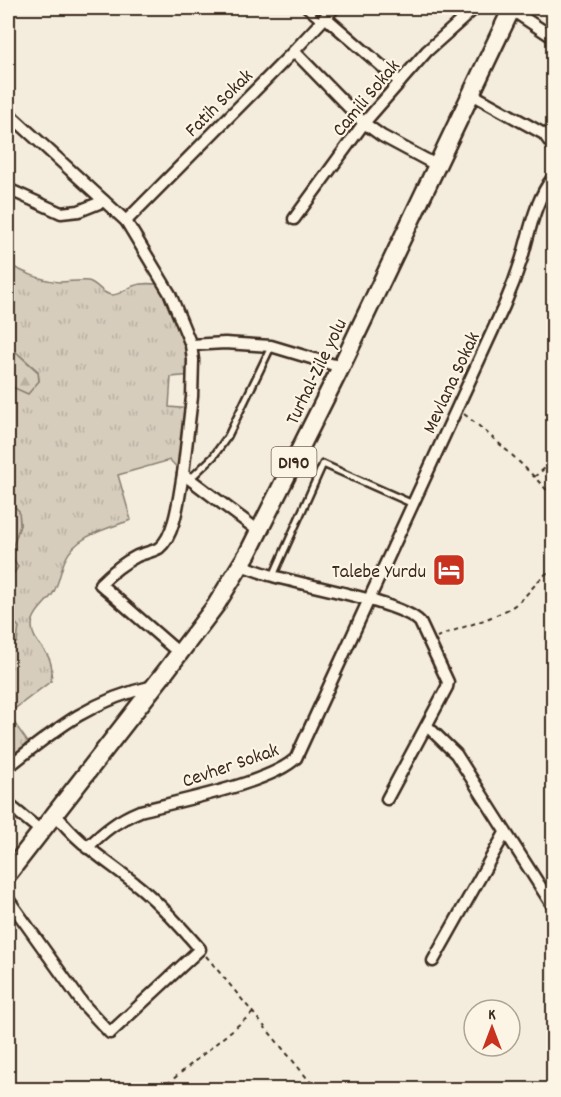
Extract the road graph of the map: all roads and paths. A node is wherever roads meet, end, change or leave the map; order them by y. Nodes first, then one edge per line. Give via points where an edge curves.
1 (305, 8) edge
2 (334, 8) edge
3 (475, 8) edge
4 (511, 8) edge
5 (323, 20) junction
6 (554, 38) edge
7 (294, 51) junction
8 (400, 82) junction
9 (470, 93) junction
10 (8, 113) edge
11 (364, 123) junction
12 (554, 148) edge
13 (436, 165) junction
14 (554, 176) edge
15 (8, 189) edge
16 (104, 201) junction
17 (294, 219) dead end
18 (126, 221) junction
19 (191, 345) junction
20 (272, 346) junction
21 (341, 366) junction
22 (457, 409) junction
23 (554, 461) edge
24 (186, 477) junction
25 (534, 477) junction
26 (554, 498) edge
27 (413, 504) junction
28 (260, 532) junction
29 (241, 565) junction
30 (554, 568) edge
31 (273, 576) junction
32 (369, 600) junction
33 (429, 640) junction
34 (179, 653) junction
35 (155, 686) junction
36 (427, 726) junction
37 (8, 768) edge
38 (387, 799) dead end
39 (8, 804) edge
40 (55, 813) junction
41 (41, 831) junction
42 (505, 833) junction
43 (87, 848) junction
44 (8, 874) edge
45 (8, 899) edge
46 (554, 908) edge
47 (200, 949) junction
48 (433, 961) dead end
49 (254, 1012) junction
50 (160, 1089) edge
51 (317, 1089) edge

1 - 5 lane
2 - 5 street, Fatih Sokak
3 - 8 street, Camili Sokak
4 - 6 street
4 - 9 main road, Turhal-Zile yolu / D190
5 - 7 street, Fatih Sokak
5 - 8 street
7 - 11 street
7 - 18 street, Fatih Sokak
8 - 11 street, Camili Sokak
9 - 12 street via 544,134
9 - 13 main road, Turhal-Zile yolu / D190
10 - 16 street
11 - 13 street
11 - 17 street, Camili Sokak
13 - 21 main road, Turhal-Zile yolu / D190
14 - 22 street, Mevlana Sokak via 536,208 515,279
15 - 16 street via 61,213
16 - 18 street
18 - 19 street via 171,294
19 - 20 street
19 - 24 street
20 - 21 street
20 - 24 lane via 228,436 213,457
21 - 28 main road, Turhal-Zile yolu / D190
22 - 25 path via 497,440
22 - 27 street, Mevlana Sokak
23 - 25 path
24 - 28 street
24 - 34 street via 165,542 112,572 100,584
25 - 26 path
27 - 31 lane via 323,464
27 - 32 street, Mevlana Sokak
28 - 29 main road, Turhal-Zile yolu / D190
29 - 31 street
29 - 34 main road, Turhal-Zile yolu / D190
30 - 33 path via 543,574 513,606
31 - 32 street
32 - 33 street via 412,615
32 - 43 street, Cevher Sokak via 302,748 291,763 228,788 128,816 105,830
33 - 36 street via 448,682
34 - 35 main road, Turhal-Zile yolu / D190
35 - 37 street via 95,705
35 - 40 main road, Turhal-Zile yolu / D190
36 - 38 street
36 - 42 street via 456,754
39 - 41 street
40 - 41 main road, Turhal-Zile yolu / D190
40 - 43 street
41 - 44 main road, Turhal-Zile yolu / D190
42 - 46 street
42 - 48 street
43 - 47 street via 142,890
45 - 47 street via 83,1004 110,1032
47 - 49 path
49 - 50 path
49 - 51 path

